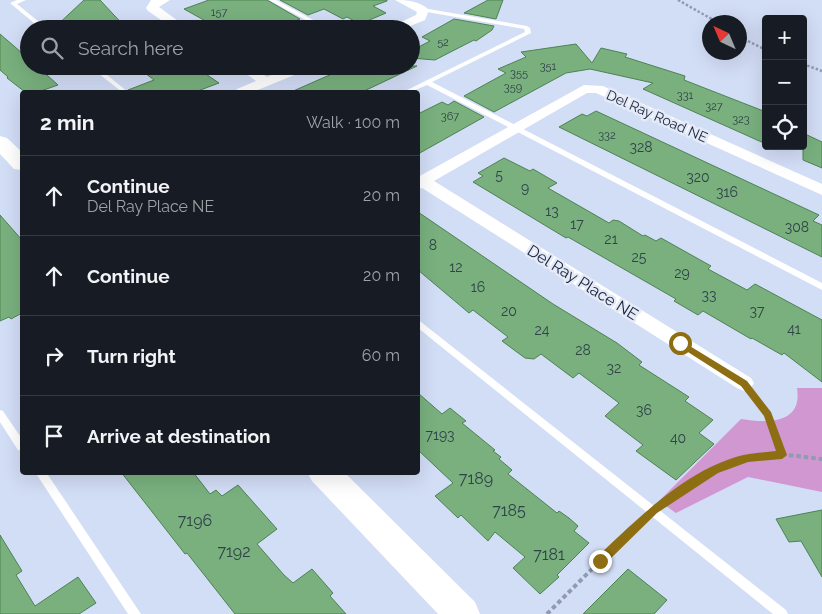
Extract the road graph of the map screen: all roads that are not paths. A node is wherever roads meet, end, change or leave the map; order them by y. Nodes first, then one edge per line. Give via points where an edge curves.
1 (23, 0) edge
2 (164, 0) edge
3 (272, 0) edge
4 (401, 0) edge
5 (423, 10) junction
6 (34, 20) edge
7 (170, 20) edge
8 (310, 20) edge
9 (414, 20) edge
10 (103, 75) edge
11 (256, 75) edge
12 (283, 75) edge
13 (266, 82) junction
14 (428, 82) junction
15 (122, 90) edge
16 (247, 90) edge
17 (411, 90) edge
18 (515, 128) junction
19 (0, 142) edge
20 (20, 162) edge
21 (420, 183) edge
22 (822, 190) edge
23 (822, 287) edge
24 (420, 326) edge
25 (744, 383) road end
26 (0, 414) edge
27 (20, 444) edge
28 (42, 475) edge
29 (326, 475) edge
30 (135, 614) edge
31 (462, 614) edge
32 (782, 614) edge

1 - 6 lane via 12,3
2 - 7 street via 152,8
3 - 8 lane
4 - 5 street
5 - 9 street via 421,17
5 - 14 lane via 527,28 528,32
10 - 15 lane
11 - 13 street
12 - 13 street
13 - 16 street
14 - 17 lane
14 - 18 lane
18 - 21 street, Del Ray Road NE
18 - 22 street, Del Ray Road NE via 584,89 598,89
18 - 23 lane
19 - 20 street
21 - 25 street, Del Ray Place NE
24 - 32 lane
26 - 27 lane
28 - 30 lane
29 - 31 street

